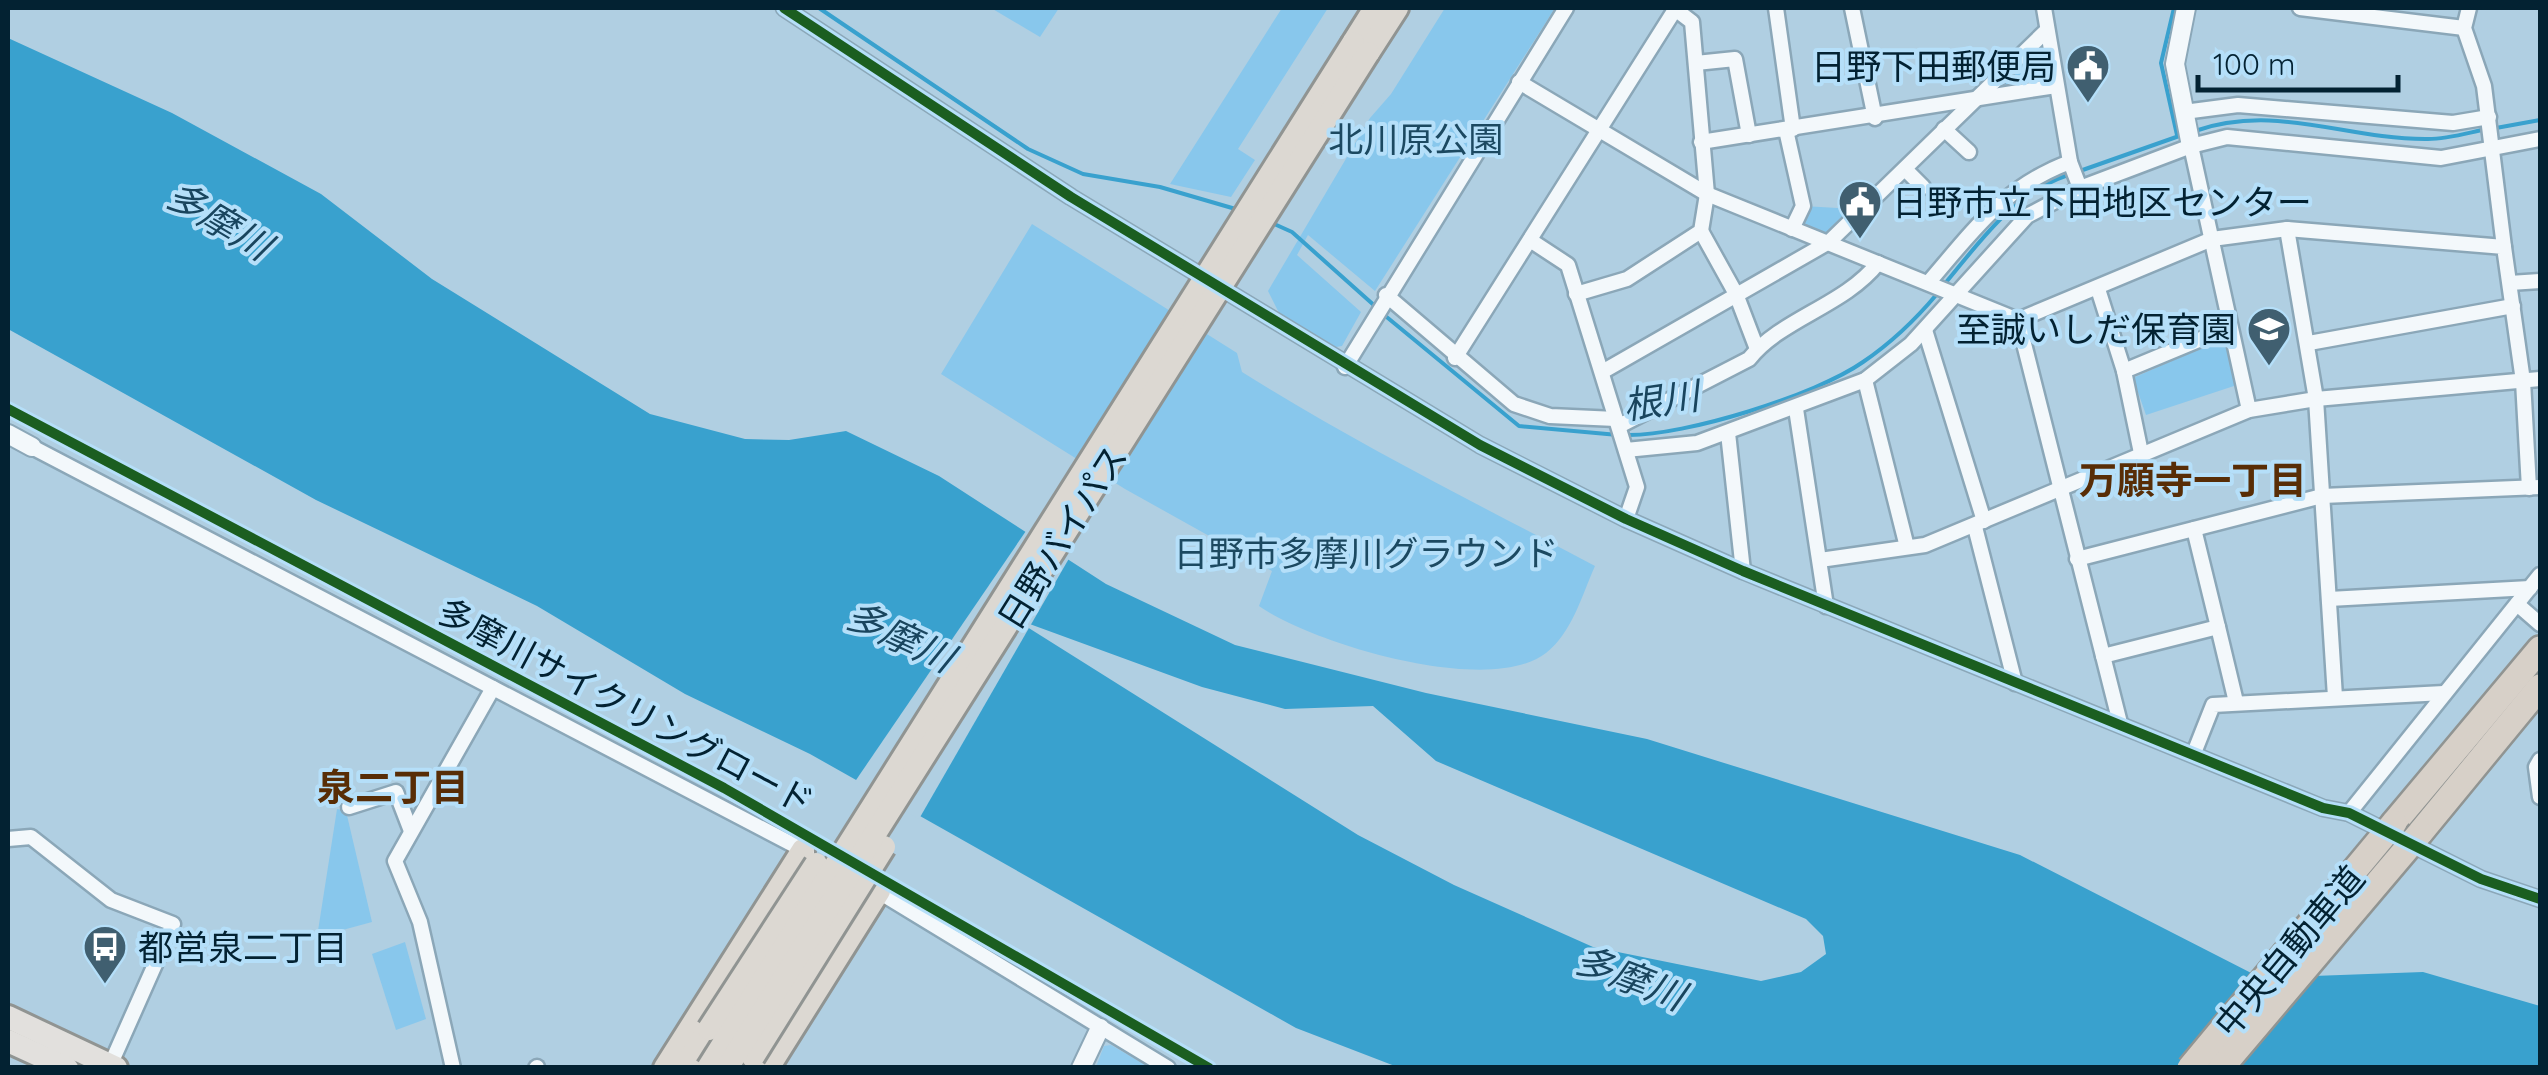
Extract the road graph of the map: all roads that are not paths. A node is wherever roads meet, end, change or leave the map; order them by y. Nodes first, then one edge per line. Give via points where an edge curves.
1 (784, 8) edge
2 (1375, 8) edge
3 (1397, 8) edge
4 (1566, 8) edge
5 (1675, 8) edge
6 (1776, 8) edge
7 (1852, 8) edge
8 (2044, 8) edge
9 (2186, 8) edge
10 (2300, 8) edge
11 (2469, 8) edge
12 (2363, 11) edge
13 (2464, 28) junction
14 (2046, 31) junction
15 (1360, 48) junction
16 (1696, 63) junction
17 (1519, 82) junction
18 (2056, 86) junction
19 (1972, 101) junction
20 (2184, 112) junction
21 (1875, 118) junction
22 (2489, 120) junction
23 (1944, 129) junction
24 (1790, 130) junction
25 (1600, 131) junction
26 (1749, 134) junction
27 (2540, 140) edge
28 (1701, 142) junction
29 (2492, 145) junction
30 (2191, 146) junction
31 (1968, 152) dead end
32 (2070, 162) junction
33 (1905, 169) junction
34 (1923, 187) dead end
35 (2080, 188) junction
36 (1706, 194) junction
37 (1792, 229) junction
38 (2286, 229) junction
39 (1701, 231) junction
40 (2212, 239) junction
41 (1530, 240) junction
42 (1829, 242) junction
43 (2504, 246) junction
44 (1878, 263) junction
45 (2540, 280) edge
46 (2510, 283) junction
47 (1930, 284) junction
48 (2098, 289) junction
49 (1576, 294) junction
50 (1736, 294) junction
51 (1952, 294) junction
52 (1384, 298) junction
53 (2513, 306) junction
54 (2018, 320) junction
55 (2230, 327) junction
56 (1924, 330) junction
57 (2309, 343) junction
58 (1757, 348) junction
59 (1455, 358) junction
60 (1345, 367) junction
61 (2124, 371) junction
62 (1602, 372) junction
63 (1865, 380) junction
64 (2540, 380) edge
65 (2523, 381) junction
66 (2316, 399) junction
67 (1796, 409) junction
68 (2249, 410) junction
69 (2534, 420) edge
70 (1618, 424) junction
71 (1728, 433) junction
72 (8, 434) edge
73 (32, 446) joint
74 (1626, 448) junction
75 (2141, 453) junction
76 (2534, 488) edge
77 (2060, 489) junction
78 (2322, 496) junction
79 (1626, 519) junction
80 (1979, 524) junction
81 (2194, 529) junction
82 (1907, 547) junction
83 (2078, 559) junction
84 (1820, 560) junction
85 (1744, 571) junction
86 (2540, 575) edge
87 (2530, 588) junction
88 (2328, 599) junction
89 (2516, 604) junction
90 (1826, 606) junction
91 (2540, 624) edge
92 (2218, 627) junction
93 (2540, 649) edge
94 (2102, 656) junction
95 (967, 672) junction
96 (2016, 683) junction
97 (2540, 686) edge
98 (493, 688) junction
99 (2444, 693) junction
100 (2335, 698) junction
101 (2236, 702) junction
102 (2120, 724) junction
103 (2194, 753) junction
104 (2540, 760) edge
105 (2540, 797) edge
106 (349, 807) dead end
107 (2349, 813) junction
108 (411, 831) junction
109 (8, 839) edge
110 (802, 850) junction
111 (879, 892) junction
112 (2539, 894) edge
113 (8, 1018) edge
114 (1100, 1028) junction
115 (8, 1042) edge
116 (756, 1064) edge
117 (112, 1067) edge
118 (66, 1068) edge
119 (452, 1068) edge
120 (665, 1068) edge
121 (684, 1068) edge
122 (708, 1068) edge
123 (727, 1068) edge
124 (1082, 1068) edge
125 (1168, 1068) edge
126 (2190, 1068) edge
127 (2221, 1068) edge

1 - 60 street
2 - 15 highway, 日野バイパス
3 - 15 highway, 日野バイパス
4 - 17 street
5 - 16 street via 1692,22
5 - 25 street
6 - 24 street
7 - 21 street
8 - 14 street
9 - 20 street via 2175,64
10 - 12 street
11 - 13 street
12 - 13 street
13 - 22 street
14 - 18 street
14 - 19 street
15 - 95 highway, 日野バイパス, bridge
16 - 26 street via 1735,59
16 - 28 street
17 - 25 street
17 - 52 street
18 - 19 street
18 - 32 street
19 - 21 street
19 - 23 street
20 - 22 street via 2238,105
20 - 30 street
21 - 24 street
22 - 29 street
23 - 31 street
23 - 33 street
24 - 26 street
24 - 37 street via 1803,206
25 - 36 street
25 - 41 street
26 - 28 street
27 - 29 street
28 - 36 street
29 - 30 street via 2441,158 2227,136
29 - 43 street
30 - 35 street
30 - 40 street
32 - 35 street
32 - 47 street via 2010,192
33 - 34 street
33 - 42 street
35 - 51 street via 2027,216
36 - 37 street
36 - 39 street
37 - 42 street
38 - 40 street
38 - 43 street
38 - 57 street
39 - 49 street via 1627,278
39 - 50 street
40 - 48 street
40 - 55 street
41 - 49 street via 1568,265
41 - 59 street
42 - 44 street
42 - 50 street
43 - 46 street
44 - 47 street
44 - 58 street
45 - 46 street
46 - 53 street
47 - 51 street
48 - 54 street
48 - 61 street
49 - 62 street
50 - 58 street
50 - 62 street
51 - 54 street
51 - 56 street
52 - 59 street
52 - 60 street
53 - 57 street
53 - 65 street
54 - 77 street
55 - 61 street
55 - 68 street
56 - 63 street
56 - 80 street
57 - 66 street
58 - 70 street via 1682,396
59 - 70 street via 1524,409
60 - 79 street
61 - 75 street
62 - 70 street
63 - 67 street
63 - 82 street
64 - 65 street
65 - 66 street
65 - 69 street
66 - 68 street
66 - 78 street
67 - 71 street
67 - 84 street
68 - 75 street
69 - 76 street
70 - 74 street
71 - 74 street via 1677,448
71 - 85 street
72 - 73 street
73 - 98 street
74 - 79 street via 1637,486
75 - 77 street
76 - 78 street
77 - 80 street
77 - 83 street
78 - 81 street
78 - 88 street
79 - 85 street
80 - 82 street
80 - 96 street
81 - 83 street
81 - 92 street
82 - 84 street
83 - 94 street
84 - 90 street
85 - 90 street
86 - 87 street
87 - 88 street
87 - 89 street
88 - 100 street
89 - 91 street
89 - 99 street
90 - 96 street
92 - 94 street
92 - 101 street
93 - 126 highway, 中央自動車道, bridge
94 - 102 street
95 - 116 highway, bridge via 916,793
95 - 121 highway, bridge via 834,836
95 - 122 highway, 日野バイパス, bridge
95 - 123 highway, 日野バイパス, bridge
96 - 102 street
97 - 127 highway, 中央自動車道, bridge
98 - 108 street
98 - 110 street
99 - 100 street
99 - 107 street
100 - 101 street
101 - 103 street via 2213,705
102 - 103 street
103 - 107 street
104 - 105 street
106 - 108 street via 396,792
107 - 112 street via 2481,878
108 - 119 street via 395,861 420,922
109 - 117 street via 32,837 111,900 172,924
110 - 111 street
110 - 120 highway
111 - 114 street
111 - 116 highway
113 - 117 main road
114 - 124 street
114 - 125 street
115 - 118 main road

